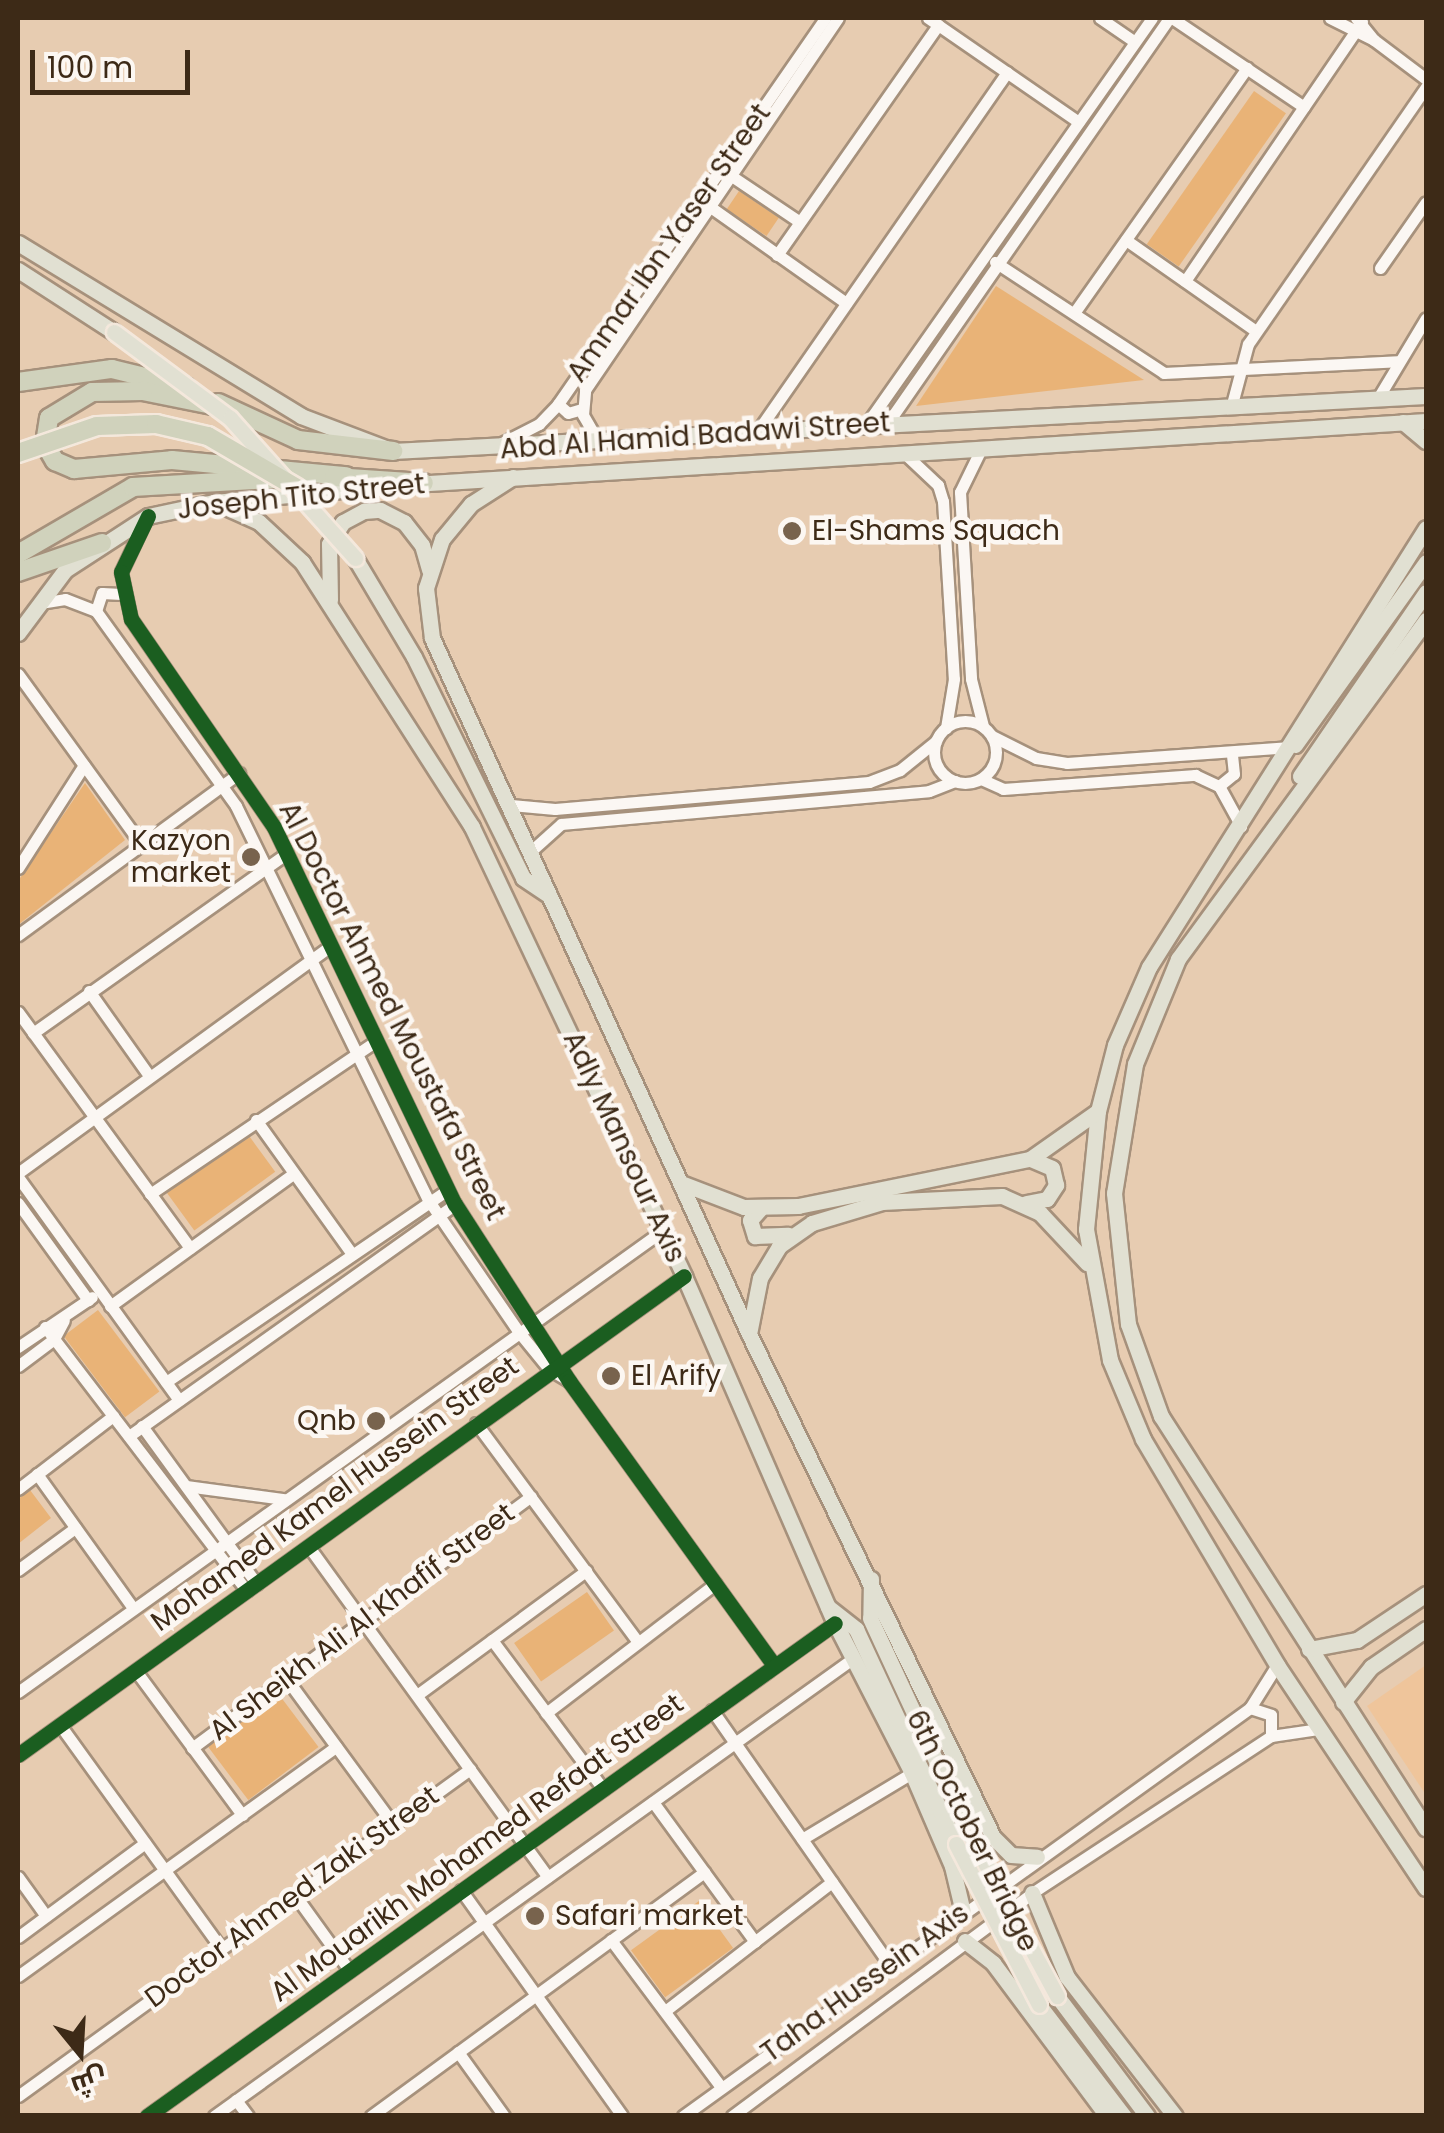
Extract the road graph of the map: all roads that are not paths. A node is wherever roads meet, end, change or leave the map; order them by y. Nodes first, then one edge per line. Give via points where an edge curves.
1 (825, 18) edge
2 (838, 18) edge
3 (1100, 18) edge
4 (1152, 18) edge
5 (1170, 18) edge
6 (1330, 18) edge
7 (1359, 20) edge
8 (933, 21) edge
9 (1354, 34) junction
10 (1374, 40) junction
11 (1135, 42) junction
12 (1247, 68) junction
13 (1007, 72) junction
14 (1426, 79) edge
15 (1426, 87) edge
16 (1304, 106) junction
17 (1078, 122) junction
18 (730, 175) junction
19 (1426, 202) edge
20 (709, 206) junction
21 (800, 222) junction
22 (1126, 240) junction
23 (18, 243) edge
24 (777, 255) junction
25 (985, 255) junction
26 (998, 264) junction
27 (1380, 268) dead end
28 (18, 270) edge
29 (1185, 281) junction
30 (846, 304) junction
31 (1074, 314) junction
32 (1426, 318) edge
33 (1256, 331) junction
34 (1397, 361) junction
35 (1236, 371) junction
36 (18, 382) edge
37 (1426, 396) edge
38 (1378, 398) junction
39 (558, 404) junction
40 (1232, 404) junction
41 (227, 408) junction
42 (582, 409) junction
43 (1402, 422) junction
44 (1426, 422) edge
45 (887, 424) junction
46 (866, 425) junction
47 (757, 432) junction
48 (598, 441) junction
49 (1426, 441) edge
50 (985, 446) junction
51 (493, 448) junction
52 (900, 450) junction
53 (393, 451) junction
54 (18, 453) edge
55 (346, 476) junction
56 (512, 477) junction
57 (424, 483) junction
58 (961, 484) junction
59 (938, 485) junction
60 (297, 488) junction
61 (214, 502) junction
62 (148, 516) junction
63 (1426, 528) edge
64 (102, 543) junction
65 (18, 554) edge
66 (1426, 562) edge
67 (429, 570) junction
68 (18, 572) edge
69 (1426, 592) edge
70 (121, 594) junction
71 (34, 606) junction
72 (331, 606) junction
73 (96, 610) junction
74 (1426, 620) edge
75 (18, 633) edge
76 (21, 677) edge
77 (18, 692) edge
78 (946, 728) junction
79 (988, 731) junction
80 (936, 741) junction
81 (1294, 746) junction
82 (1232, 755) junction
83 (84, 765) junction
84 (239, 773) junction
85 (982, 778) junction
86 (954, 781) junction
87 (221, 786) junction
88 (1219, 786) junction
89 (1288, 802) junction
90 (510, 805) junction
91 (545, 809) junction
92 (1241, 826) junction
93 (550, 829) junction
94 (142, 844) junction
95 (530, 851) junction
96 (287, 852) junction
97 (268, 865) junction
98 (18, 868) edge
99 (550, 896) junction
100 (18, 936) edge
101 (329, 947) junction
102 (312, 959) junction
103 (89, 992) junction
104 (18, 1012) edge
105 (32, 1033) junction
106 (376, 1041) junction
107 (359, 1052) junction
108 (150, 1077) junction
109 (1098, 1111) junction
110 (94, 1118) junction
111 (256, 1120) junction
112 (1030, 1158) junction
113 (293, 1174) junction
114 (18, 1175) edge
115 (681, 1182) junction
116 (448, 1190) junction
117 (150, 1194) junction
118 (429, 1202) junction
119 (18, 1203) edge
120 (1026, 1203) junction
121 (456, 1204) junction
122 (760, 1209) junction
123 (438, 1215) junction
124 (22, 1221) edge
125 (662, 1231) junction
126 (791, 1234) junction
127 (190, 1248) junction
128 (352, 1254) junction
129 (1088, 1264) junction
130 (684, 1276) junction
131 (100, 1292) junction
132 (88, 1300) junction
133 (110, 1306) junction
134 (64, 1320) junction
135 (534, 1320) junction
136 (45, 1327) junction
137 (518, 1331) junction
138 (749, 1334) junction
139 (54, 1339) junction
140 (18, 1347) edge
141 (561, 1361) junction
142 (18, 1366) edge
143 (549, 1369) junction
144 (569, 1381) junction
145 (166, 1382) junction
146 (178, 1400) junction
147 (114, 1416) junction
148 (476, 1423) junction
149 (142, 1426) junction
150 (128, 1436) junction
151 (37, 1474) junction
152 (186, 1486) junction
153 (18, 1488) edge
154 (531, 1496) junction
155 (284, 1499) junction
156 (75, 1528) junction
157 (220, 1545) junction
158 (309, 1547) junction
159 (18, 1570) edge
160 (586, 1572) junction
161 (871, 1580) junction
162 (715, 1584) junction
163 (252, 1588) junction
164 (1426, 1594) edge
165 (828, 1606) junction
166 (133, 1608) junction
167 (363, 1621) junction
168 (836, 1623) junction
169 (1426, 1629) edge
170 (492, 1640) junction
171 (1358, 1640) junction
172 (638, 1642) junction
173 (1308, 1649) junction
174 (852, 1658) junction
175 (774, 1665) junction
176 (1277, 1665) junction
177 (1371, 1667) junction
178 (136, 1671) junction
179 (286, 1678) junction
180 (18, 1692) edge
181 (417, 1695) junction
182 (1343, 1702) junction
183 (1250, 1708) junction
184 (712, 1710) junction
185 (546, 1713) junction
186 (60, 1725) junction
187 (1319, 1730) junction
188 (1271, 1736) junction
189 (735, 1743) junction
190 (336, 1747) junction
191 (192, 1748) junction
192 (18, 1755) edge
193 (470, 1769) junction
194 (912, 1773) junction
195 (602, 1789) junction
196 (653, 1802) junction
197 (242, 1815) junction
198 (393, 1824) junction
199 (1426, 1828) edge
200 (802, 1839) junction
201 (964, 1841) junction
202 (996, 1842) junction
203 (146, 1843) junction
204 (525, 1844) junction
205 (1038, 1858) junction
206 (952, 1866) junction
207 (165, 1870) junction
208 (704, 1872) junction
209 (548, 1876) junction
210 (18, 1877) edge
211 (832, 1882) junction
212 (1426, 1888) edge
213 (461, 1890) junction
214 (1032, 1893) junction
215 (295, 1895) junction
216 (963, 1912) junction
217 (46, 1916) junction
218 (484, 1922) junction
219 (18, 1938) edge
220 (611, 1940) junction
221 (965, 1940) junction
222 (1048, 1941) junction
223 (755, 1942) junction
224 (222, 1948) junction
225 (890, 1965) junction
226 (350, 1970) junction
227 (18, 1976) edge
228 (1002, 1976) junction
229 (536, 1995) junction
230 (664, 2011) junction
231 (458, 2052) junction
232 (721, 2087) junction
233 (18, 2096) edge
234 (236, 2100) junction
235 (380, 2113) edge
236 (148, 2116) edge
237 (214, 2116) edge
238 (248, 2116) edge
239 (504, 2116) edge
240 (622, 2116) edge
241 (682, 2116) edge
242 (732, 2116) edge
243 (1107, 2116) edge
244 (1124, 2116) edge
245 (1146, 2116) edge
246 (1175, 2116) edge

1 - 39 street, Ammar Ibn Yaser Street
2 - 18 street, Ammar Ibn Yaser Street
3 - 11 street
4 - 11 street
5 - 12 street
5 - 26 street
6 - 9 street
7 - 9 street
7 - 10 street
8 - 13 street
8 - 21 street
9 - 10 street
9 - 16 street
10 - 14 street
11 - 17 street
12 - 16 street
12 - 22 street
13 - 17 street
13 - 30 street
15 - 33 street
16 - 29 street
17 - 25 street
18 - 20 street, Ammar Ibn Yaser Street
18 - 21 street
19 - 27 street
20 - 24 street
20 - 42 street, Ammar Ibn Yaser Street via 585,390
21 - 24 street
22 - 29 street
22 - 31 street
23 - 53 main road, Abd Al Hamid Badawi Street via 301,416
24 - 30 street
25 - 26 street
25 - 46 street
26 - 31 street
26 - 45 street
28 - 60 main road, bridge via 206,397
29 - 33 street
30 - 47 street
31 - 35 street via 1164,372
32 - 34 street
33 - 35 street
34 - 35 street
34 - 38 street
35 - 40 street
36 - 41 highway via 112,369 172,381
37 - 38 main road, Abd Al Hamid Badawi Street
38 - 40 main road, Abd Al Hamid Badawi Street
39 - 42 street via 568,413
39 - 51 street, Ammar Ibn Yaser Street via 539,424
40 - 45 main road, Abd Al Hamid Badawi Street
41 - 53 highway via 298,440
41 - 55 highway via 142,390 92,392 50,418 44,444 55,461 74,470 172,460
42 - 48 street, Ammar Ibn Yaser Street
43 - 44 main road, Abd Al Hamid Badawi Street
43 - 49 main road
43 - 50 main road, Abd Al Hamid Badawi Street
45 - 46 main road, Abd Al Hamid Badawi Street
46 - 47 main road, Abd Al Hamid Badawi Street
47 - 48 main road, Abd Al Hamid Badawi Street
48 - 51 main road, Abd Al Hamid Badawi Street
50 - 52 main road, Abd Al Hamid Badawi Street
50 - 58 street
51 - 53 main road, Abd Al Hamid Badawi Street
52 - 56 main road, Abd Al Hamid Badawi Street
52 - 59 street
54 - 60 highway, bridge via 77,430 156,424 208,436
55 - 57 highway
55 - 65 highway via 143,485 112,496
56 - 57 main road, Joseph Tito Street
56 - 67 main road, Adly Mansour Axis via 459,515
57 - 61 main road, Joseph Tito Street
58 - 59 street
58 - 79 street via 970,679
59 - 78 street via 954,679
60 - 99 main road, bridge via 355,558 406,642 523,878
61 - 62 main road, Joseph Tito Street
61 - 72 main road, Adly Mansour Axis via 283,540
62 - 64 main road, Joseph Tito Street
62 - 70 street via 124,563
63 - 81 main road via 1313,700
64 - 68 highway
64 - 71 main road, Joseph Tito Street via 65,570
66 - 81 main road
67 - 72 main road via 422,545 404,522 380,510 357,513 330,544
67 - 90 main road, Adly Mansour Axis via 425,602 432,638
69 - 89 main road
70 - 73 street via 102,593
70 - 84 street, Al Doctor Ahmed Moustafa Street via 160,664
71 - 73 street via 66,599
71 - 75 main road, Joseph Tito Street
72 - 125 main road, Adly Mansour Axis via 472,827
73 - 87 street, Al Doctor Ahmed Moustafa Street
74 - 89 main road
76 - 77 street
76 - 83 street
78 - 79 street via 964,721
78 - 80 street
79 - 82 street via 1036,758 1066,763
79 - 85 street via 996,756
80 - 86 street via 939,768
80 - 91 street via 900,770 869,782
81 - 82 street
81 - 92 main road
82 - 88 street via 1234,774
83 - 94 street
83 - 98 street
84 - 87 street
84 - 96 street, Al Doctor Ahmed Moustafa Street
85 - 86 street
85 - 88 street via 1003,789 1188,774
86 - 93 street via 929,791
87 - 94 street
87 - 97 street, Al Doctor Ahmed Moustafa Street
88 - 92 street
89 - 173 main road via 1192,936 1153,1010 1120,1128 1114,1226 1128,1324 1161,1416
90 - 91 street
90 - 95 main road, Adly Mansour Axis
91 - 93 street
92 - 109 main road via 1149,967 1116,1045
93 - 95 street
94 - 100 street
95 - 99 main road, Adly Mansour Axis
96 - 97 street
96 - 101 street, Al Doctor Ahmed Moustafa Street
97 - 102 street, Al Doctor Ahmed Moustafa Street
97 - 103 street
99 - 115 main road, Adly Mansour Axis
101 - 102 street
101 - 106 street, Al Doctor Ahmed Moustafa Street
102 - 107 street, Al Doctor Ahmed Moustafa Street
102 - 108 street
103 - 105 street
103 - 108 street
104 - 105 street
105 - 110 street
106 - 107 street
106 - 116 street, Al Doctor Ahmed Moustafa Street
107 - 111 street
107 - 118 street, Al Doctor Ahmed Moustafa Street
108 - 110 street
109 - 112 main road
109 - 129 main road via 1086,1198
110 - 114 street
110 - 117 street
111 - 113 street
111 - 117 street
112 - 120 main road via 1052,1168 1056,1184 1047,1199
112 - 122 main road
113 - 127 street
113 - 128 street
114 - 131 street
115 - 122 main road via 728,1204
115 - 138 main road, Adly Mansour Axis
116 - 118 street
116 - 121 street, Al Doctor Ahmed Moustafa Street
117 - 127 street
118 - 123 street, Al Doctor Ahmed Moustafa Street
118 - 128 street
119 - 124 street
120 - 126 main road via 979,1194 910,1197 856,1208
120 - 129 main road via 1067,1236
121 - 123 street
121 - 135 street, Al Doctor Ahmed Moustafa Street
122 - 126 main road via 750,1220 755,1236
123 - 137 street, Al Doctor Ahmed Moustafa Street
123 - 146 street
124 - 132 street
125 - 130 main road, Adly Mansour Axis
125 - 135 street, Mohamed Kamel Hussein Street
126 - 138 main road via 760,1278
127 - 133 street
128 - 145 street
129 - 176 main road via 1130,1414
130 - 141 street, Mohamed Kamel Hussein Street
130 - 165 main road, Adly Mansour Axis
131 - 132 street
131 - 133 street
132 - 134 street
133 - 145 street
134 - 136 street
134 - 139 street
135 - 137 street, Mohamed Kamel Hussein Street
135 - 141 street, Al Doctor Ahmed Moustafa Street
136 - 139 street
136 - 140 street
137 - 143 street, Al Doctor Ahmed Moustafa Street
137 - 155 street, Mohamed Kamel Hussein Street
138 - 161 main road, Adly Mansour Axis
139 - 142 street
139 - 147 street
141 - 143 street, Mohamed Kamel Hussein Street
141 - 144 street, Al Doctor Ahmed Moustafa Street
143 - 144 street, Al Doctor Ahmed Moustafa Street
143 - 148 street, Mohamed Kamel Hussein Street
144 - 162 street, Al Doctor Ahmed Moustafa Street
145 - 146 street
146 - 149 street
147 - 150 street
147 - 151 street
148 - 154 street
148 - 158 street, Mohamed Kamel Hussein Street
149 - 150 street
149 - 152 street
150 - 157 street
151 - 153 street
151 - 156 street
152 - 155 street
152 - 157 street
154 - 160 street
154 - 167 street, Al Sheikh Ali Al Khafif Street
155 - 157 street, Mohamed Kamel Hussein Street
156 - 159 street
156 - 166 street
157 - 163 street
157 - 166 street, Mohamed Kamel Hussein Street
158 - 163 street, Mohamed Kamel Hussein Street
158 - 167 street
160 - 170 street
160 - 172 street
161 - 201 main road, 6th October Bridge via 868,1611
161 - 202 main road, Adly Mansour Axis
162 - 172 street
162 - 175 street, Al Doctor Ahmed Moustafa Street
163 - 178 street, Mohamed Kamel Hussein Street
164 - 171 main road
165 - 168 main road, Adly Mansour Axis
165 - 201 main road, 6th October Bridge via 856,1629
166 - 180 street, Mohamed Kamel Hussein Street
167 - 179 street, Al Sheikh Ali Al Khafif Street
167 - 181 street
168 - 174 main road, Adly Mansour Axis
168 - 175 street, Al Mouarikh Mohamed Refaat Street
169 - 177 main road
170 - 181 street
170 - 185 street
171 - 173 main road
171 - 177 main road via 1356,1658
172 - 185 street
173 - 182 main road
174 - 189 street
174 - 194 main road, Adly Mansour Axis
175 - 184 street, Al Mouarikh Mohamed Refaat Street
176 - 183 street, Taha Hussein Axis
176 - 187 main road
177 - 182 main road
178 - 186 street, Mohamed Kamel Hussein Street
178 - 191 street
179 - 190 street
179 - 191 street, Al Sheikh Ali Al Khafif Street
181 - 193 street
182 - 199 main road
183 - 188 street via 1271,1714
183 - 205 street, Taha Hussein Axis
184 - 189 street
184 - 195 street, Al Mouarikh Mohamed Refaat Street
185 - 195 street
186 - 192 street, Mohamed Kamel Hussein Street
186 - 203 street
187 - 188 street, Taha Hussein Axis
187 - 212 main road
188 - 214 street, Taha Hussein Axis
189 - 196 street
189 - 200 street
190 - 197 street
190 - 198 street
191 - 197 street
193 - 198 street, Doctor Ahmed Zaki Street
193 - 204 street
194 - 200 street
194 - 206 main road, Adly Mansour Axis
195 - 204 street, Al Mouarikh Mohamed Refaat Street
196 - 208 street
196 - 209 street
197 - 207 street
198 - 215 street, Doctor Ahmed Zaki Street
200 - 211 street
201 - 244 main road, 6th October Bridge, bridge via 1039,2004
201 - 245 main road, 6th October Bridge, bridge via 1057,1996
202 - 205 main road via 1017,1857
202 - 206 main road via 979,1864
203 - 207 street
203 - 217 street
204 - 209 street
204 - 213 street, Al Mouarikh Mohamed Refaat Street
205 - 216 street, Taha Hussein Axis
206 - 216 main road, Adly Mansour Axis
207 - 224 street
207 - 227 street
208 - 220 street
208 - 223 street
209 - 218 street
210 - 217 street
211 - 223 street
211 - 225 street
213 - 218 street
213 - 226 street, Al Mouarikh Mohamed Refaat Street
214 - 221 street, Taha Hussein Axis
214 - 222 main road
215 - 224 street, Doctor Ahmed Zaki Street
215 - 226 street
216 - 225 street, Taha Hussein Axis
217 - 219 street
218 - 229 street
218 - 234 street
220 - 229 street
220 - 230 street
221 - 228 main road
221 - 242 street, Taha Hussein Axis
222 - 228 main road via 1019,1942
222 - 246 main road via 1067,1977
223 - 230 street
224 - 233 street, Doctor Ahmed Zaki Street
225 - 232 street, Taha Hussein Axis
226 - 236 street, Al Mouarikh Mohamed Refaat Street
228 - 243 main road
229 - 231 street
229 - 240 street
230 - 232 street
231 - 235 street
231 - 239 street
232 - 241 street, Taha Hussein Axis
234 - 237 street
234 - 238 street

